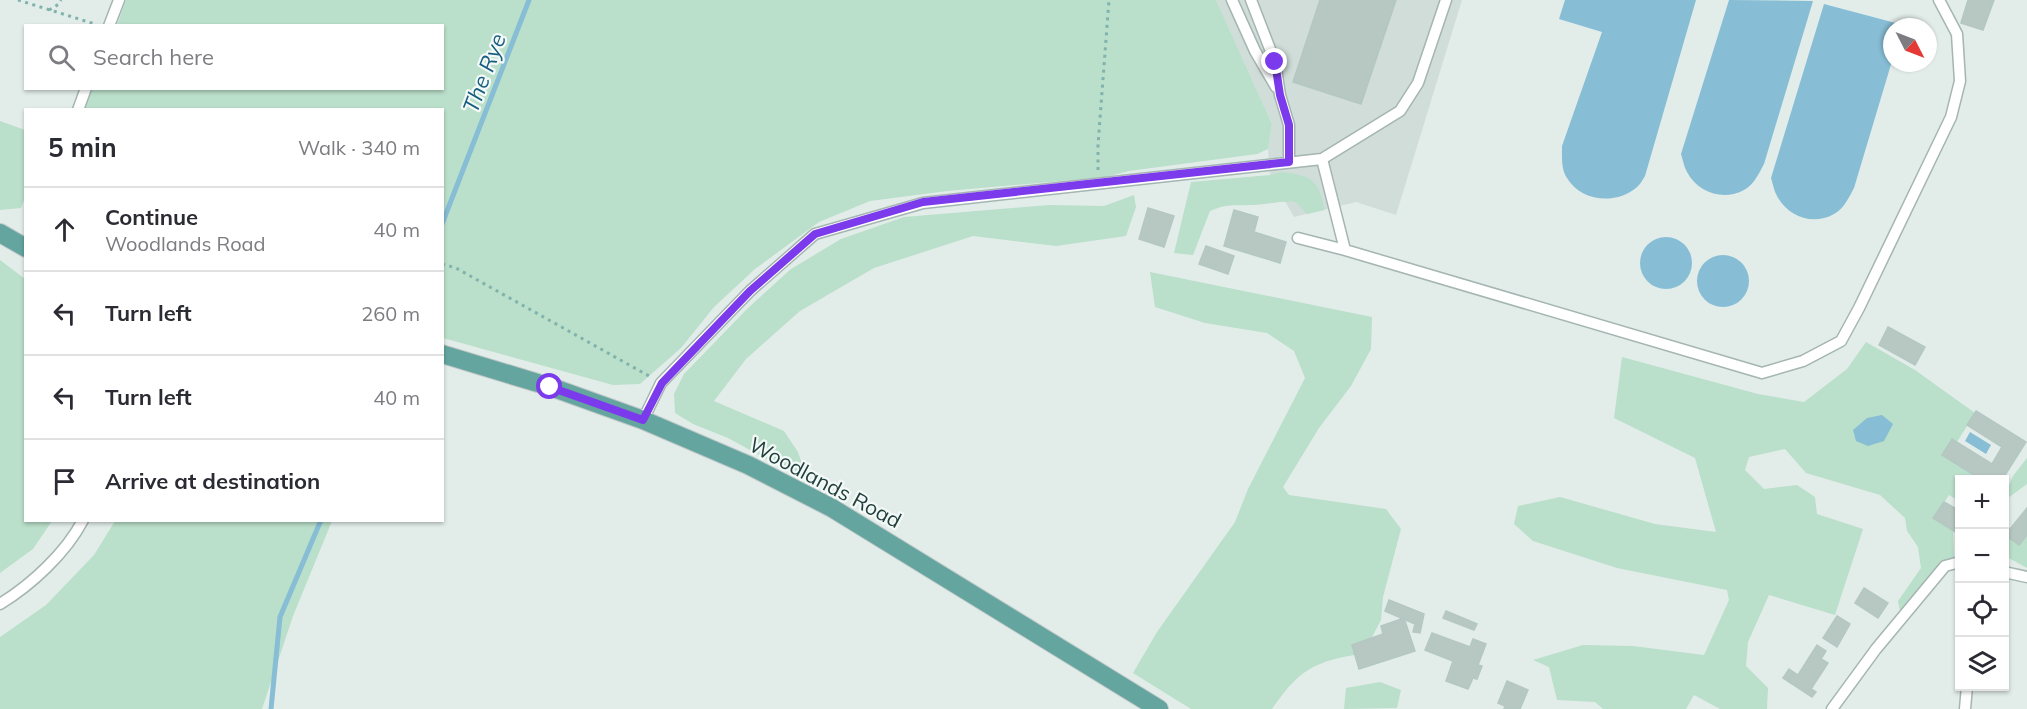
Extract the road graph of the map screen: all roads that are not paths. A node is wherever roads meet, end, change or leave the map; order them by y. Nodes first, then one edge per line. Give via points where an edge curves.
1 (119, 0) edge
2 (1232, 0) edge
3 (1251, 0) edge
4 (1446, 0) edge
5 (1939, 0) edge
6 (110, 24) edge
7 (85, 90) edge
8 (1280, 95) junction
9 (79, 108) edge
10 (1322, 159) junction
11 (1289, 162) junction
12 (0, 233) edge
13 (1298, 238) dead end
14 (24, 242) edge
15 (1345, 250) junction
16 (444, 355) edge
17 (643, 420) junction
18 (82, 522) edge
19 (1955, 563) edge
20 (2009, 573) edge
21 (2027, 577) edge
22 (0, 604) edge
23 (1967, 691) edge
24 (1159, 709) edge
25 (1832, 709) edge
26 (1965, 709) edge

1 - 6 lane
2 - 8 lane
3 - 8 lane via 1275,62
4 - 10 lane via 1418,83 1400,111
5 - 15 lane via 1957,34 1960,81 1951,117 1841,341 1803,362 1762,373
7 - 9 lane
8 - 11 lane via 1289,125
10 - 11 lane
10 - 15 lane
11 - 17 lane via 923,202 815,234 750,291 662,383
12 - 14 main road
13 - 15 lane
16 - 17 main road, Woodlands Road
17 - 24 main road, Woodlands Road via 748,465 832,508
18 - 22 lane via 53,561
19 - 25 lane via 1945,566
20 - 21 lane
23 - 26 lane

